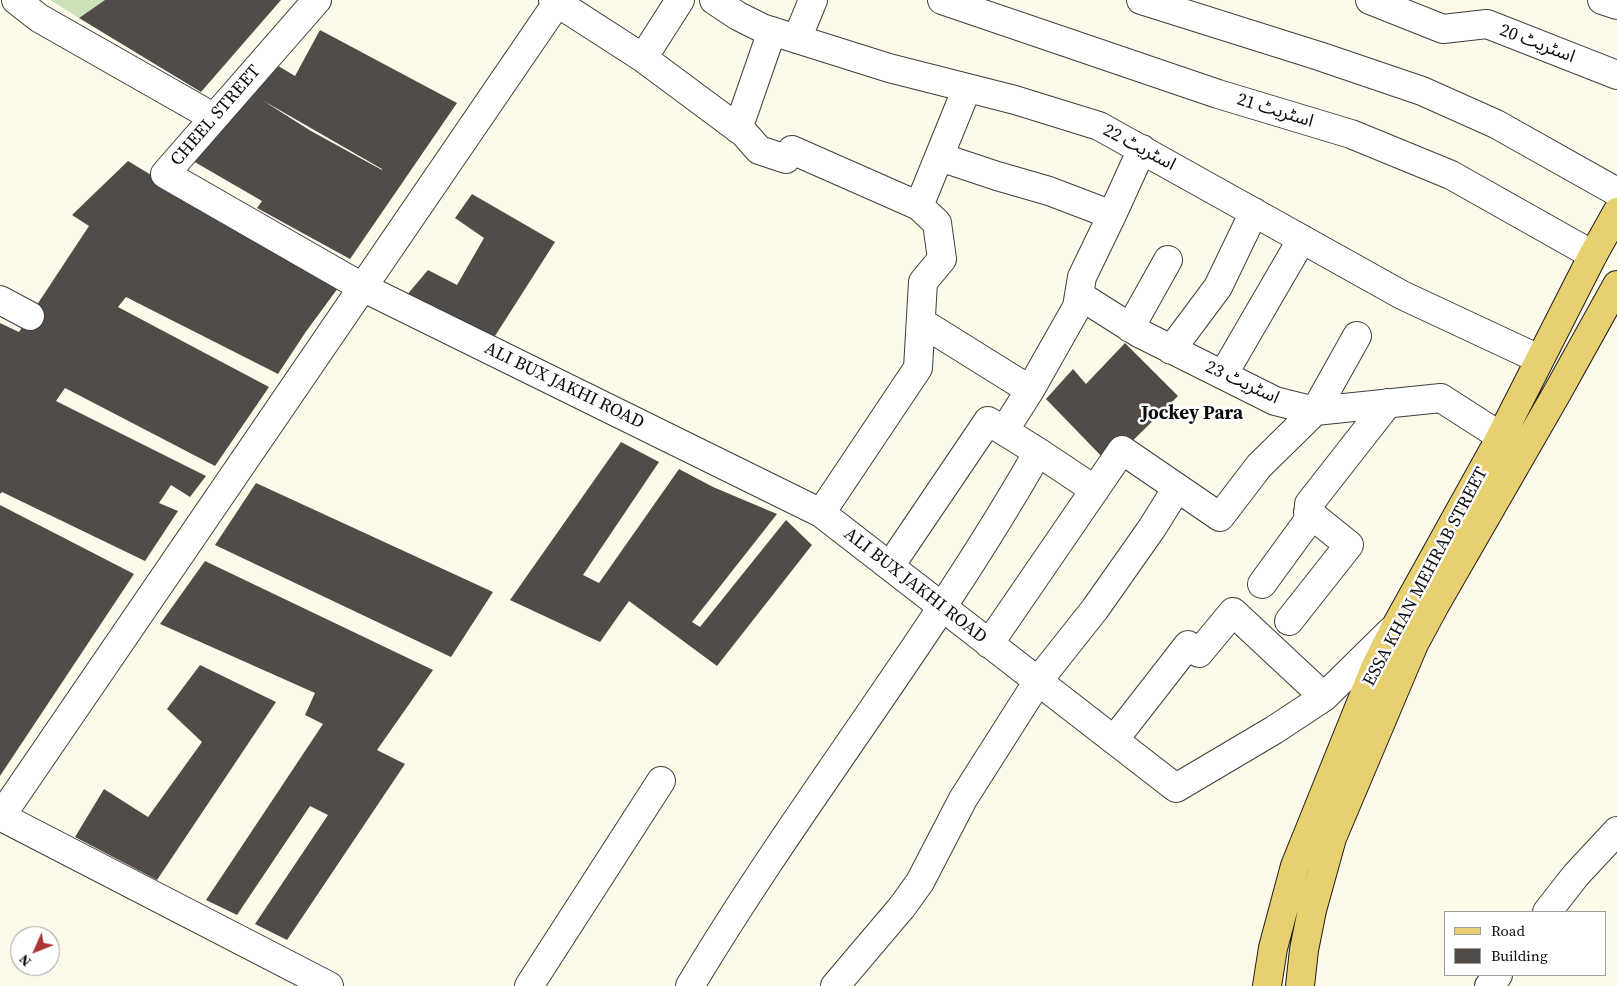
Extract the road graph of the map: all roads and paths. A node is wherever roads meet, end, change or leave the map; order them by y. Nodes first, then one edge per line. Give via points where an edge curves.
1 (16, 0) edge
2 (318, 0) edge
3 (680, 0) edge
4 (714, 0) edge
5 (813, 0) edge
6 (942, 0) edge
7 (1141, 0) edge
8 (1370, 0) edge
9 (1602, 0) edge
10 (555, 1) edge
11 (1617, 5) edge
12 (772, 31) junction
13 (797, 39) junction
14 (643, 58) junction
15 (1617, 75) edge
16 (967, 88) junction
17 (213, 117) junction
18 (738, 129) junction
19 (1142, 149) junction
20 (940, 157) junction
21 (1617, 192) edge
22 (919, 206) junction
23 (1254, 212) junction
24 (1617, 212) edge
25 (1112, 215) junction
26 (1302, 239) junction
27 (1593, 255) junction
28 (1168, 260) dead end
29 (1617, 285) edge
30 (362, 286) junction
31 (1079, 295) junction
32 (0, 300) edge
33 (30, 316) dead end
34 (921, 322) junction
35 (1130, 328) junction
36 (1357, 336) dead end
37 (1172, 350) junction
38 (1539, 359) junction
39 (1223, 375) junction
40 (1030, 390) junction
41 (1388, 403) junction
42 (1315, 410) junction
43 (1004, 431) junction
44 (1500, 436) junction
45 (1038, 452) junction
46 (1177, 488) junction
47 (1095, 490) junction
48 (1308, 512) junction
49 (821, 513) junction
50 (890, 566) junction
51 (1262, 584) dead end
52 (942, 607) junction
53 (1288, 621) dead end
54 (1408, 630) junction
55 (990, 644) junction
56 (1038, 681) junction
57 (1324, 697) junction
58 (1114, 740) junction
59 (661, 781) dead end
60 (0, 816) edge
61 (1617, 831) edge
62 (1548, 911) edge
63 (1497, 976) edge
64 (330, 986) edge
65 (528, 986) edge
66 (690, 986) edge
67 (834, 986) edge
68 (1267, 986) edge
69 (1300, 986) edge
70 (1489, 986) edge

1 - 17 street via 39,18
2 - 17 street, CHEEL STREET
3 - 14 street
4 - 12 street, اسٹریٹ 22 via 738,16
5 - 13 street
6 - 27 street, اسٹریٹ 21 via 1218,94 1351,134 1451,175
7 - 21 street via 1422,91 1496,124
8 - 15 street, اسٹریٹ 20 via 1443,29 1486,24
9 - 11 street
10 - 14 street
10 - 30 street
12 - 13 street, اسٹریٹ 22
12 - 18 street
13 - 16 street, اسٹریٹ 22
14 - 18 street
16 - 19 street, اسٹریٹ 22 via 1099,126
16 - 20 street
17 - 30 street, CHEEL STREET via 166,174
18 - 22 street via 759,150 786,158 792,150
19 - 23 street, اسٹریٹ 22
19 - 25 street
20 - 22 street
20 - 25 street via 1049,190
22 - 34 street via 937,223 942,259 923,282
23 - 26 street, اسٹریٹ 22
23 - 37 street via 1218,287
24 - 27 main road, ESSA KHAN MEHRAB STREET
25 - 31 street via 1082,277
26 - 38 street, اسٹریٹ 22 via 1402,295
26 - 39 street
27 - 38 main road, ESSA KHAN MEHRAB STREET
28 - 35 street
29 - 54 main road, ESSA KHAN MEHRAB STREET
30 - 49 street, ALI BUX JAKHI ROAD
30 - 60 street
31 - 35 street, اسٹریٹ 23
31 - 40 street via 1077,307
32 - 33 street
34 - 40 street
34 - 49 street via 918,368
35 - 37 street, اسٹریٹ 23
36 - 42 street
37 - 39 street, اسٹریٹ 23
38 - 44 main road, ESSA KHAN MEHRAB STREET
39 - 42 street, اسٹریٹ 23 via 1275,401
40 - 43 street
41 - 42 street, اسٹریٹ 23
41 - 44 street, اسٹریٹ 23 via 1441,398
41 - 48 street via 1309,504
42 - 46 street via 1259,466 1220,517
43 - 45 street
43 - 50 street via 988,421
44 - 54 main road, ESSA KHAN MEHRAB STREET
45 - 47 street
45 - 52 street
46 - 47 street via 1122,450
46 - 56 street via 1100,601
47 - 55 street
48 - 51 street via 1308,521
48 - 53 street via 1349,544
49 - 50 street, ALI BUX JAKHI ROAD
50 - 52 street, ALI BUX JAKHI ROAD
52 - 55 street, ALI BUX JAKHI ROAD
52 - 66 street via 726,926
54 - 57 street, ALI BUX JAKHI ROAD
54 - 68 main road, ESSA KHAN MEHRAB STREET via 1375,668 1294,866
54 - 69 main road, ESSA KHAN MEHRAB STREET via 1332,838 1312,910
55 - 56 street, ALI BUX JAKHI ROAD
56 - 58 street, ALI BUX JAKHI ROAD
56 - 67 street via 963,799 920,882
57 - 58 street, ALI BUX JAKHI ROAD via 1176,788
57 - 58 street via 1233,612 1199,653 1188,645
59 - 65 street
60 - 64 street
61 - 62 street
63 - 70 street

